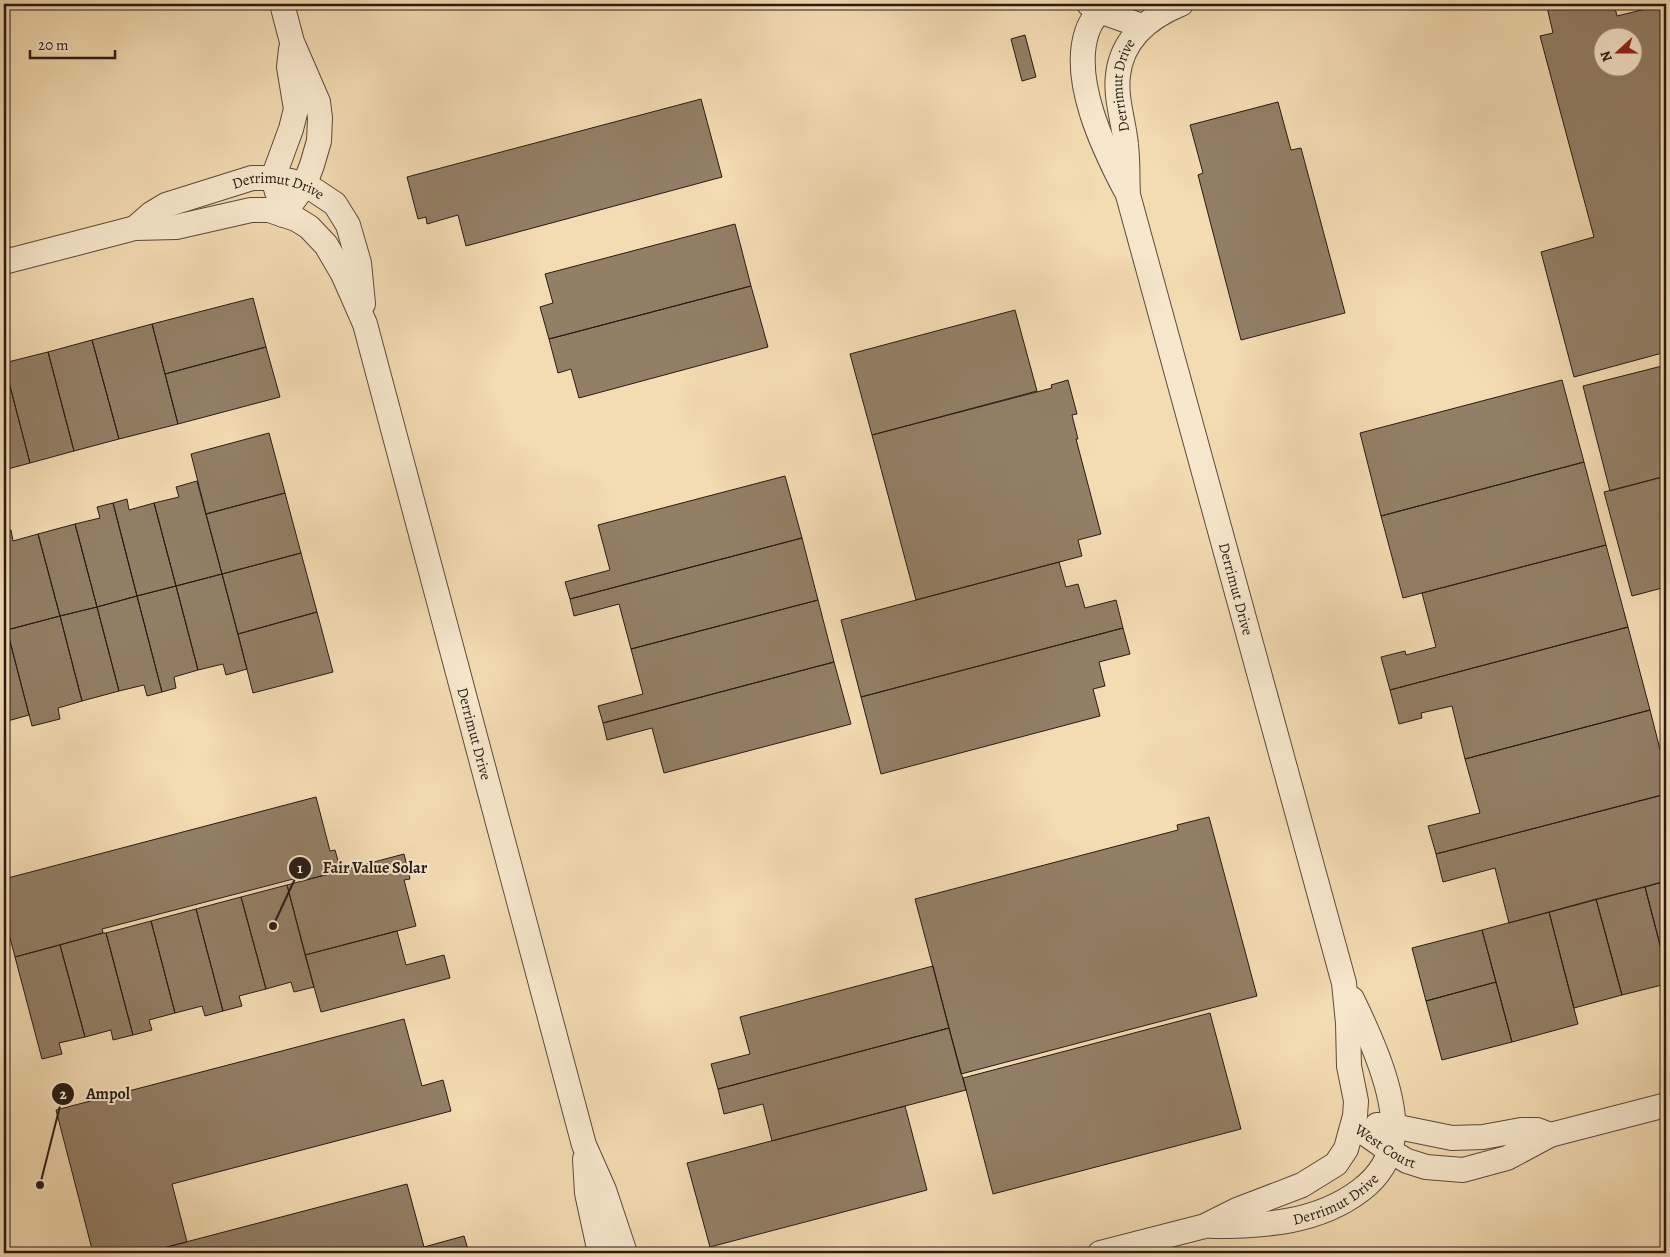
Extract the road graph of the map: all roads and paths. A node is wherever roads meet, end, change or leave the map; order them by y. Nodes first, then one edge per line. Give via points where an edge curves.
1 (282, 4) edge
2 (1133, 4) edge
3 (1181, 4) edge
4 (1098, 6) edge
5 (1142, 26) junction
6 (292, 42) junction
7 (273, 178) junction
8 (304, 186) junction
9 (1128, 195) junction
10 (283, 215) junction
11 (135, 228) junction
12 (4, 262) edge
13 (365, 324) junction
14 (1344, 983) junction
15 (1666, 1105) edge
16 (1353, 1125) junction
17 (1393, 1126) junction
18 (1550, 1135) junction
19 (584, 1145) junction
20 (1390, 1151) junction
21 (1205, 1226) junction
22 (600, 1253) edge
23 (625, 1253) edge
24 (1100, 1253) edge

1 - 6 street
2 - 5 street
3 - 5 street, Derrimut Drive via 1165,10
4 - 5 street
4 - 9 street, Derrimut Drive via 1087,31 1082,59 1084,85 1109,158
5 - 9 street, Derrimut Drive via 1124,55 1118,76
6 - 7 street via 289,66 296,109
6 - 8 street via 318,102 320,118 320,141
7 - 8 street, Derrimut Drive
7 - 10 street
7 - 11 street, Derrimut Drive via 252,178 166,205
8 - 10 street
8 - 13 street, Derrimut Drive via 335,204 348,225 359,263
9 - 14 street, Derrimut Drive
10 - 11 street, Derrimut Drive via 269,210 251,210 176,227
10 - 13 street, Derrimut Drive via 309,227 326,245
11 - 12 street, Derrimut Drive
13 - 19 street, Derrimut Drive
14 - 16 street, Derrimut Drive via 1349,1066 1356,1101
14 - 17 street, Derrimut Drive via 1376,1052
15 - 18 street, West Court
16 - 17 street, West Court
16 - 20 street, West Court
16 - 21 street, Derrimut Drive via 1346,1150 1336,1164 1321,1175
17 - 18 street, West Court via 1452,1138 1483,1137 1521,1130 1537,1130
17 - 20 street, Derrimut Drive
18 - 20 street, West Court via 1507,1158 1462,1170 1426,1167
19 - 22 street, Derrimut Drive via 587,1193
19 - 23 street, Derrimut Drive via 604,1190
20 - 21 street, Derrimut Drive via 1382,1169 1369,1184 1340,1205 1272,1224
21 - 24 street, Derrimut Drive

